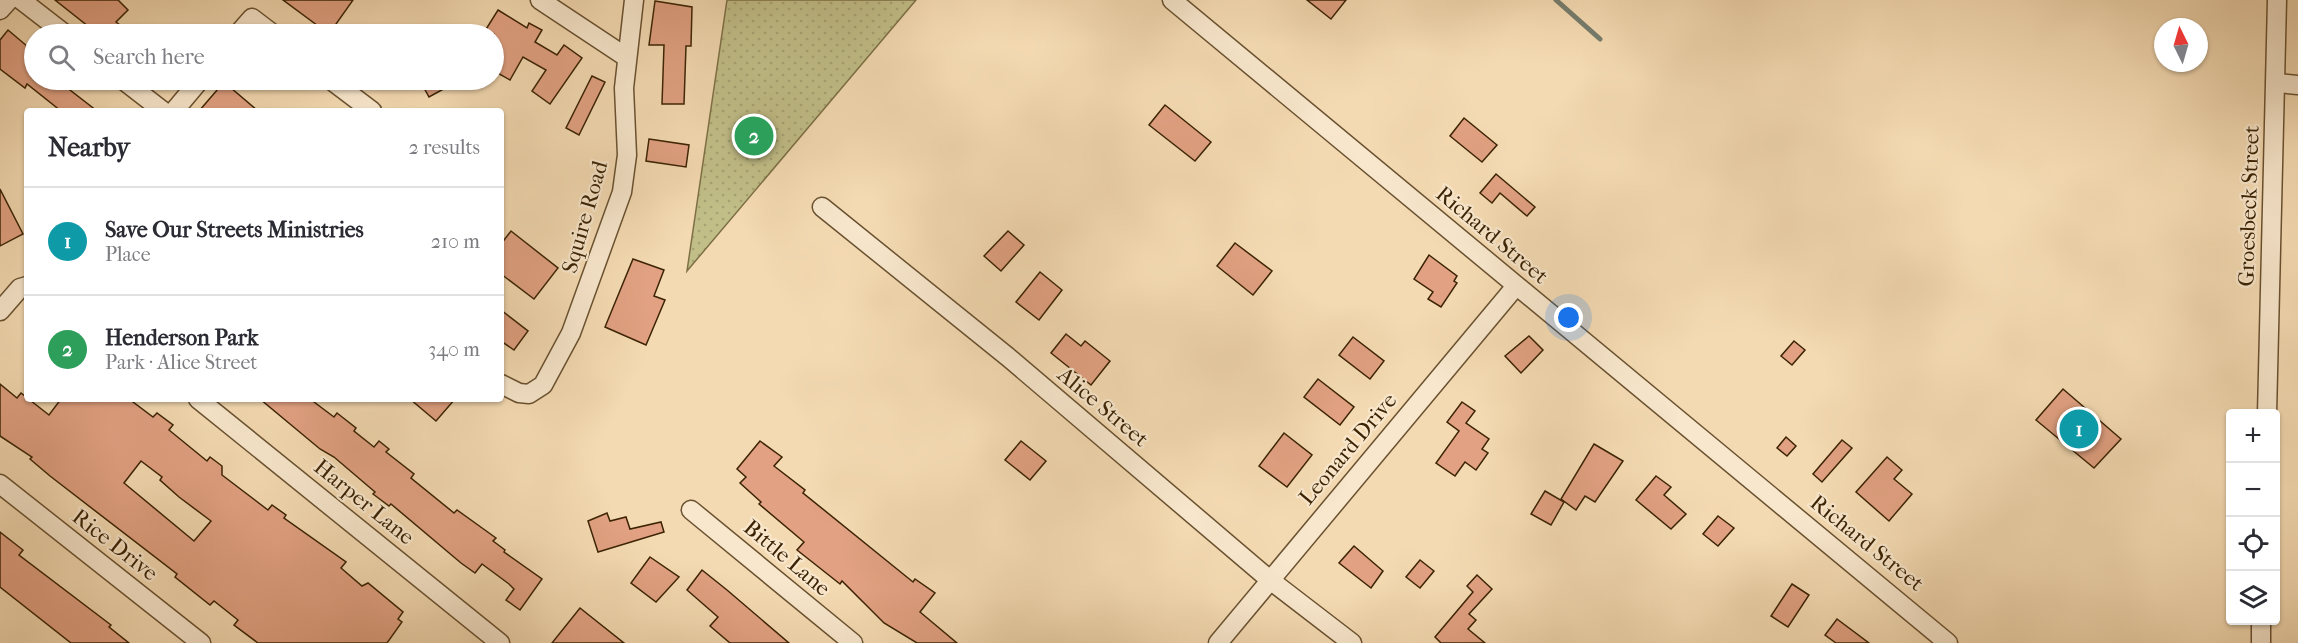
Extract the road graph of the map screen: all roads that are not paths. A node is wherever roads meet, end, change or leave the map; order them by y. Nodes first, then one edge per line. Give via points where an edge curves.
1 (9, 0) edge
2 (21, 0) edge
3 (540, 0) edge
4 (634, 0) edge
5 (1172, 0) edge
6 (2277, 0) edge
7 (0, 10) edge
8 (52, 24) edge
9 (247, 24) edge
10 (260, 24) edge
11 (626, 57) junction
12 (2277, 83) junction
13 (2298, 85) edge
14 (136, 90) edge
15 (192, 90) edge
16 (345, 90) edge
17 (159, 108) edge
18 (177, 108) edge
19 (368, 108) edge
20 (822, 207) dead end
21 (1516, 286) junction
22 (24, 287) edge
23 (0, 311) edge
24 (504, 386) edge
25 (202, 402) edge
26 (2267, 409) edge
27 (0, 484) edge
28 (691, 510) dead end
29 (1270, 580) junction
30 (2261, 625) edge
31 (201, 643) edge
32 (500, 643) edge
33 (853, 643) edge
34 (1218, 643) edge
35 (1352, 643) edge
36 (1948, 643) edge
37 (2260, 643) edge

1 - 7 street
2 - 8 street
3 - 11 street
4 - 11 street, Squire Road
5 - 21 street, Richard Street
6 - 12 street, Groesbeck Street
9 - 10 street via 252,18
11 - 24 street, Squire Road via 627,156 622,192 571,333 543,385 529,394
12 - 13 street
12 - 26 street, Groesbeck Street
14 - 17 street
15 - 18 street
16 - 19 street
20 - 29 street, Alice Street via 1008,357
21 - 29 street, Leonard Drive
21 - 36 street, Richard Street
22 - 23 street
25 - 32 street, Harper Lane
27 - 31 street, Rice Drive
28 - 33 street, Bittle Lane
29 - 34 street, Leonard Drive
29 - 35 street, Alice Street
30 - 37 street

